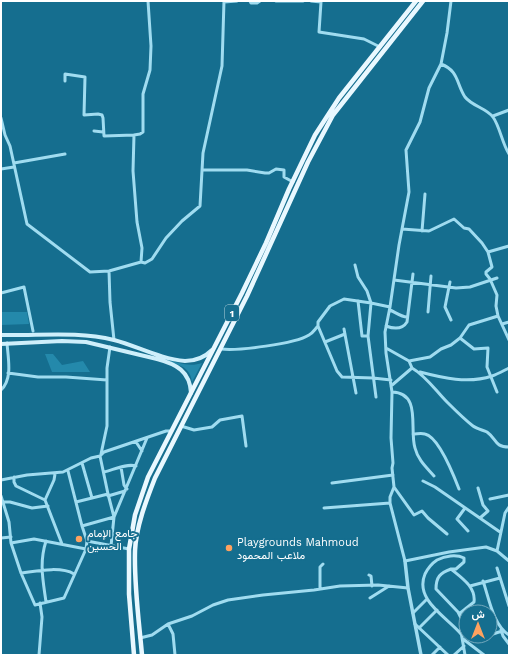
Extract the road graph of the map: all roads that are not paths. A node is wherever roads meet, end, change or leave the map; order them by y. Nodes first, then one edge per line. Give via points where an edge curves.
1 (148, 1) edge
2 (237, 1) edge
3 (250, 1) edge
4 (260, 1) edge
5 (276, 1) edge
6 (303, 1) edge
7 (311, 1) edge
8 (416, 1) edge
9 (423, 1) edge
10 (451, 1) edge
11 (224, 2) edge
12 (388, 40) junction
13 (380, 47) junction
14 (441, 64) junction
15 (65, 81) dead end
16 (509, 110) edge
17 (493, 116) junction
18 (1, 118) edge
19 (94, 131) dead end
20 (103, 132) junction
21 (3, 135) edge
22 (134, 135) junction
23 (310, 145) junction
24 (316, 148) junction
25 (65, 154) dead end
26 (509, 154) edge
27 (14, 165) junction
28 (1, 169) edge
29 (202, 170) junction
30 (293, 182) junction
31 (289, 189) junction
32 (295, 192) junction
33 (425, 194) dead end
34 (402, 229) junction
35 (422, 231) junction
36 (509, 246) edge
37 (488, 252) junction
38 (141, 262) junction
39 (355, 265) dead end
40 (109, 271) junction
41 (414, 274) dead end
42 (431, 276) dead end
43 (497, 278) dead end
44 (490, 279) junction
45 (394, 280) junction
46 (450, 282) dead end
47 (412, 283) junction
48 (430, 284) junction
49 (449, 287) junction
50 (1, 293) edge
51 (244, 294) junction
52 (358, 300) junction
53 (371, 302) junction
54 (390, 309) junction
55 (428, 312) dead end
56 (498, 316) junction
57 (407, 317) junction
58 (451, 320) dead end
59 (509, 322) edge
60 (502, 324) junction
61 (318, 326) junction
62 (386, 326) junction
63 (344, 329) dead end
64 (33, 331) dead end
65 (345, 334) junction
66 (1, 335) edge
67 (368, 336) junction
68 (460, 338) junction
69 (114, 340) junction
70 (509, 340) edge
71 (325, 342) junction
72 (7, 343) junction
73 (1, 344) edge
74 (110, 346) junction
75 (386, 348) junction
76 (214, 349) junction
77 (221, 349) junction
78 (158, 356) junction
79 (409, 361) junction
80 (412, 368) junction
81 (509, 368) edge
82 (418, 371) junction
83 (8, 374) junction
84 (491, 376) junction
85 (354, 378) junction
86 (373, 378) junction
87 (106, 380) junction
88 (390, 380) junction
89 (392, 386) junction
90 (1, 390) edge
91 (392, 392) junction
92 (497, 392) dead end
93 (190, 393) junction
94 (356, 393) dead end
95 (376, 397) dead end
96 (181, 426) junction
97 (171, 431) junction
98 (413, 434) junction
99 (147, 438) junction
100 (136, 442) junction
101 (246, 446) dead end
102 (509, 447) edge
103 (142, 451) junction
104 (100, 455) junction
105 (155, 462) junction
106 (82, 463) junction
107 (161, 464) junction
108 (136, 466) junction
109 (121, 467) junction
110 (68, 470) junction
111 (104, 472) junction
112 (55, 474) junction
113 (393, 476) junction
114 (434, 476) dead end
115 (14, 477) junction
116 (1, 480) edge
117 (423, 481) dead end
118 (332, 483) dead end
119 (394, 487) junction
120 (478, 488) dead end
121 (459, 489) dead end
122 (126, 490) junction
123 (108, 495) junction
124 (509, 495) edge
125 (1, 496) edge
126 (92, 498) junction
127 (490, 499) dead end
128 (45, 500) junction
129 (4, 502) junction
130 (76, 502) junction
131 (390, 503) junction
132 (48, 506) junction
133 (509, 507) edge
134 (324, 508) dead end
135 (466, 508) junction
136 (6, 512) junction
137 (1, 513) edge
138 (505, 513) junction
139 (509, 515) edge
140 (114, 517) junction
141 (480, 518) junction
142 (82, 526) junction
143 (468, 531) dead end
144 (500, 532) junction
145 (447, 534) dead end
146 (11, 537) junction
147 (1, 538) edge
148 (46, 541) junction
149 (87, 541) junction
150 (11, 543) junction
151 (62, 544) junction
152 (110, 546) junction
153 (86, 549) junction
154 (129, 549) junction
155 (497, 551) junction
156 (405, 561) junction
157 (509, 561) edge
158 (323, 564) dead end
159 (497, 568) dead end
160 (451, 569) junction
161 (41, 570) junction
162 (21, 573) junction
163 (74, 574) junction
164 (369, 575) dead end
165 (500, 578) junction
166 (483, 581) junction
167 (372, 586) junction
168 (390, 586) junction
169 (470, 586) junction
170 (408, 588) junction
171 (320, 589) junction
172 (370, 598) dead end
173 (427, 599) junction
174 (46, 602) junction
175 (40, 603) junction
176 (472, 604) edge
177 (137, 606) junction
178 (509, 606) edge
179 (130, 607) junction
180 (437, 610) junction
181 (413, 613) junction
182 (458, 613) edge
183 (168, 624) junction
184 (415, 624) junction
185 (419, 628) junction
186 (501, 630) junction
187 (458, 631) edge
188 (498, 631) edge
189 (509, 635) edge
190 (140, 638) junction
191 (469, 644) edge
192 (509, 644) edge
193 (464, 646) joint
194 (440, 648) junction
195 (39, 655) edge
196 (134, 655) edge
197 (142, 655) edge
198 (175, 655) edge
199 (421, 655) edge
200 (432, 655) edge
201 (448, 655) edge
202 (454, 655) edge
203 (464, 655) edge
204 (484, 655) edge

1 - 22 street via 150,70 143,94 143,132
2 - 11 street
3 - 4 street
5 - 6 street
7 - 13 street via 321,2 319,32 364,39
8 - 12 main road, 1
9 - 12 main road, 1
10 - 14 street
11 - 29 street via 222,66 203,153
12 - 13 main road, 1
12 - 24 main road, 1 via 333,115
13 - 23 main road, 1 via 331,109
14 - 17 street via 456,74 466,99
14 - 34 street via 429,88 420,122 406,150 410,192
15 - 20 street via 65,74 85,77 84,115 102,115
16 - 17 street
17 - 26 street
18 - 21 street
19 - 20 street
20 - 22 street via 104,136
21 - 27 street via 10,146
22 - 38 street via 133,171 142,248
23 - 24 main road
23 - 30 main road, 1
24 - 32 main road, 1
25 - 27 street
27 - 28 street
27 - 40 street via 27,224 90,272
29 - 30 street via 269,172 281,169 284,170 284,177
29 - 38 street via 200,206 166,238 152,259 145,263
30 - 31 main road, 1
31 - 32 main road
31 - 51 main road, 1
32 - 51 main road, 1
33 - 35 street
34 - 35 street
34 - 45 street
35 - 37 street via 428,231 454,218 464,228 469,229
36 - 37 street
37 - 44 street via 492,267 486,274
38 - 40 street
39 - 53 street via 358,277
40 - 69 street
41 - 47 street
42 - 48 street
43 - 44 street
44 - 49 street via 470,287
44 - 56 street via 497,295
45 - 47 street
45 - 54 street
46 - 49 street
47 - 48 street
47 - 57 street
48 - 49 street
48 - 55 street
49 - 58 street via 445,307
50 - 64 street via 24,287
51 - 76 main road, 1
51 - 77 main road, 1
52 - 53 street
52 - 61 street via 344,298 335,302 318,322
52 - 67 street via 362,336
53 - 54 street
53 - 67 street
54 - 57 street
54 - 62 street
56 - 60 street
56 - 68 street via 469,324
57 - 62 street via 405,326
59 - 60 street
60 - 70 street
61 - 71 street
61 - 77 street via 309,335 288,342
62 - 75 street
63 - 65 street
65 - 71 street
65 - 85 street
66 - 69 main road via 62,335
67 - 86 street
68 - 79 street via 430,357
68 - 84 street via 474,349 488,348 487,367
69 - 78 main road
71 - 85 street via 337,371 342,377
72 - 73 main road
72 - 74 main road via 62,341
72 - 83 street
74 - 78 main road
74 - 87 street
75 - 79 street
75 - 88 street
76 - 78 main road via 207,355 192,360
76 - 93 main road, 1
77 - 96 main road, 1
78 - 93 main road via 182,371 188,380
79 - 80 street
80 - 82 street
80 - 89 street
81 - 84 street
82 - 84 street via 448,379
82 - 102 street via 473,426 485,431 501,447
83 - 87 street
83 - 90 street via 5,386
84 - 92 street
85 - 86 street
85 - 94 street
86 - 88 street
86 - 95 street
87 - 104 street via 107,426
88 - 89 street
89 - 91 street
91 - 98 street via 406,395 413,417
91 - 113 street
93 - 97 main road, 1
96 - 101 street via 194,430 212,427 220,420 242,416
96 - 107 main road, 1
97 - 99 street
97 - 105 main road, 1
98 - 114 street via 418,458
98 - 121 street via 426,434 435,441
99 - 100 street
99 - 103 street
100 - 103 street
100 - 104 street
103 - 108 street
104 - 106 street
104 - 111 street
105 - 107 main road
105 - 154 main road, 1 via 135,515
106 - 110 street
106 - 126 street
107 - 177 main road, 1 via 148,494 135,550
108 - 109 street
108 - 122 street
109 - 111 street
109 - 122 street
110 - 112 street
110 - 130 street
111 - 123 street
112 - 115 street
112 - 128 street
113 - 118 street
113 - 119 street
115 - 116 street
115 - 128 street via 16,486
117 - 135 street
119 - 131 street
119 - 145 street via 414,514 422,511
120 - 141 street via 483,505 488,511
122 - 123 street
122 - 140 street
123 - 126 street
123 - 140 street
124 - 127 street
125 - 129 street
126 - 130 street
128 - 132 street
129 - 132 street via 32,508
129 - 136 street
130 - 142 street
131 - 134 street
131 - 156 street
132 - 151 street
133 - 138 street
135 - 141 street
135 - 143 street via 457,518
136 - 137 street
136 - 146 street
138 - 139 street
138 - 144 street
140 - 142 street
140 - 152 street
141 - 144 street
142 - 149 street
144 - 155 street
146 - 147 street
146 - 150 street
148 - 150 street via 34,539
148 - 151 street
148 - 161 street
149 - 152 street
149 - 153 street
150 - 162 street
151 - 153 street
152 - 154 street
153 - 163 street
154 - 179 main road, 1
155 - 156 street via 486,547
155 - 157 street
156 - 170 street
158 - 171 street via 320,567
159 - 165 street
160 - 169 street
160 - 173 street via 456,569 464,562 464,558 446,557 432,564 424,576 423,590
160 - 182 street via 442,572 436,580 436,589
161 - 162 street
161 - 163 street
161 - 174 street
162 - 175 street via 35,605
163 - 174 street via 64,598
164 - 167 street
165 - 166 street
165 - 178 street
166 - 169 street
166 - 186 street via 487,598
167 - 168 street
167 - 171 street
168 - 170 street
168 - 172 street
169 - 176 street via 475,596
170 - 181 street
171 - 183 street via 228,600
173 - 180 street
173 - 181 street
174 - 175 street
175 - 195 street via 42,616
177 - 179 main road
177 - 190 main road, 1
179 - 196 main road, 1
180 - 185 street
180 - 187 street
181 - 184 street
183 - 190 street via 152,635
183 - 198 street
184 - 185 street
184 - 199 street
185 - 194 street
186 - 188 street
186 - 189 street
186 - 192 street
190 - 197 main road, 1
191 - 204 street
193 - 202 street
193 - 203 street
194 - 200 street
194 - 201 street

